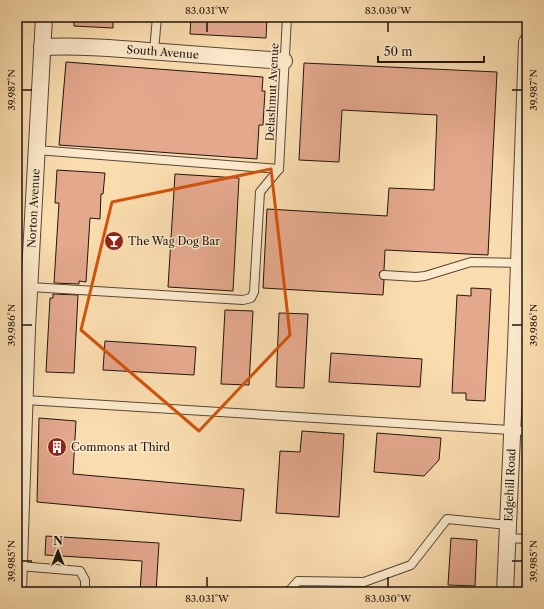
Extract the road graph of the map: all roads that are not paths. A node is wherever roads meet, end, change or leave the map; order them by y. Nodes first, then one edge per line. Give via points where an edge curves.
1 (44, 17) edge
2 (157, 17) edge
3 (287, 17) edge
4 (527, 42) edge
5 (527, 46) edge
6 (42, 47) junction
7 (154, 52) junction
8 (284, 61) junction
9 (525, 107) edge
10 (38, 150) junction
11 (279, 169) junction
12 (519, 263) junction
13 (384, 275) dead end
14 (30, 287) junction
15 (25, 400) junction
16 (520, 430) edge
17 (19, 515) edge
18 (508, 531) junction
19 (527, 539) edge
20 (18, 542) edge
21 (19, 566) junction
22 (18, 592) edge
23 (84, 592) edge
24 (290, 592) edge
25 (505, 592) edge

1 - 6 street, Norton Avenue
2 - 7 lane
3 - 8 lane, Delashmut Avenue
4 - 5 street, Edgehill Road
5 - 9 street, Edgehill Road
6 - 7 street, South Avenue via 69,46
6 - 10 street, Norton Avenue
7 - 8 street, South Avenue
8 - 11 lane, Delashmut Avenue
9 - 12 street, Edgehill Road
10 - 11 lane
10 - 14 street, Norton Avenue
11 - 14 lane via 260,192 254,292 251,298 243,300
12 - 13 lane via 470,262 425,276
12 - 16 street, Edgehill Road
14 - 15 street, Norton Avenue
15 - 16 lane
15 - 17 street, Norton Avenue
16 - 18 street, Edgehill Road
17 - 20 street, Norton Avenue
18 - 19 lane
18 - 24 lane via 447,519 411,566 364,582 298,581
18 - 25 street, Edgehill Road
20 - 21 street, Norton Avenue
21 - 22 street, Norton Avenue
21 - 23 lane via 80,571 85,580

